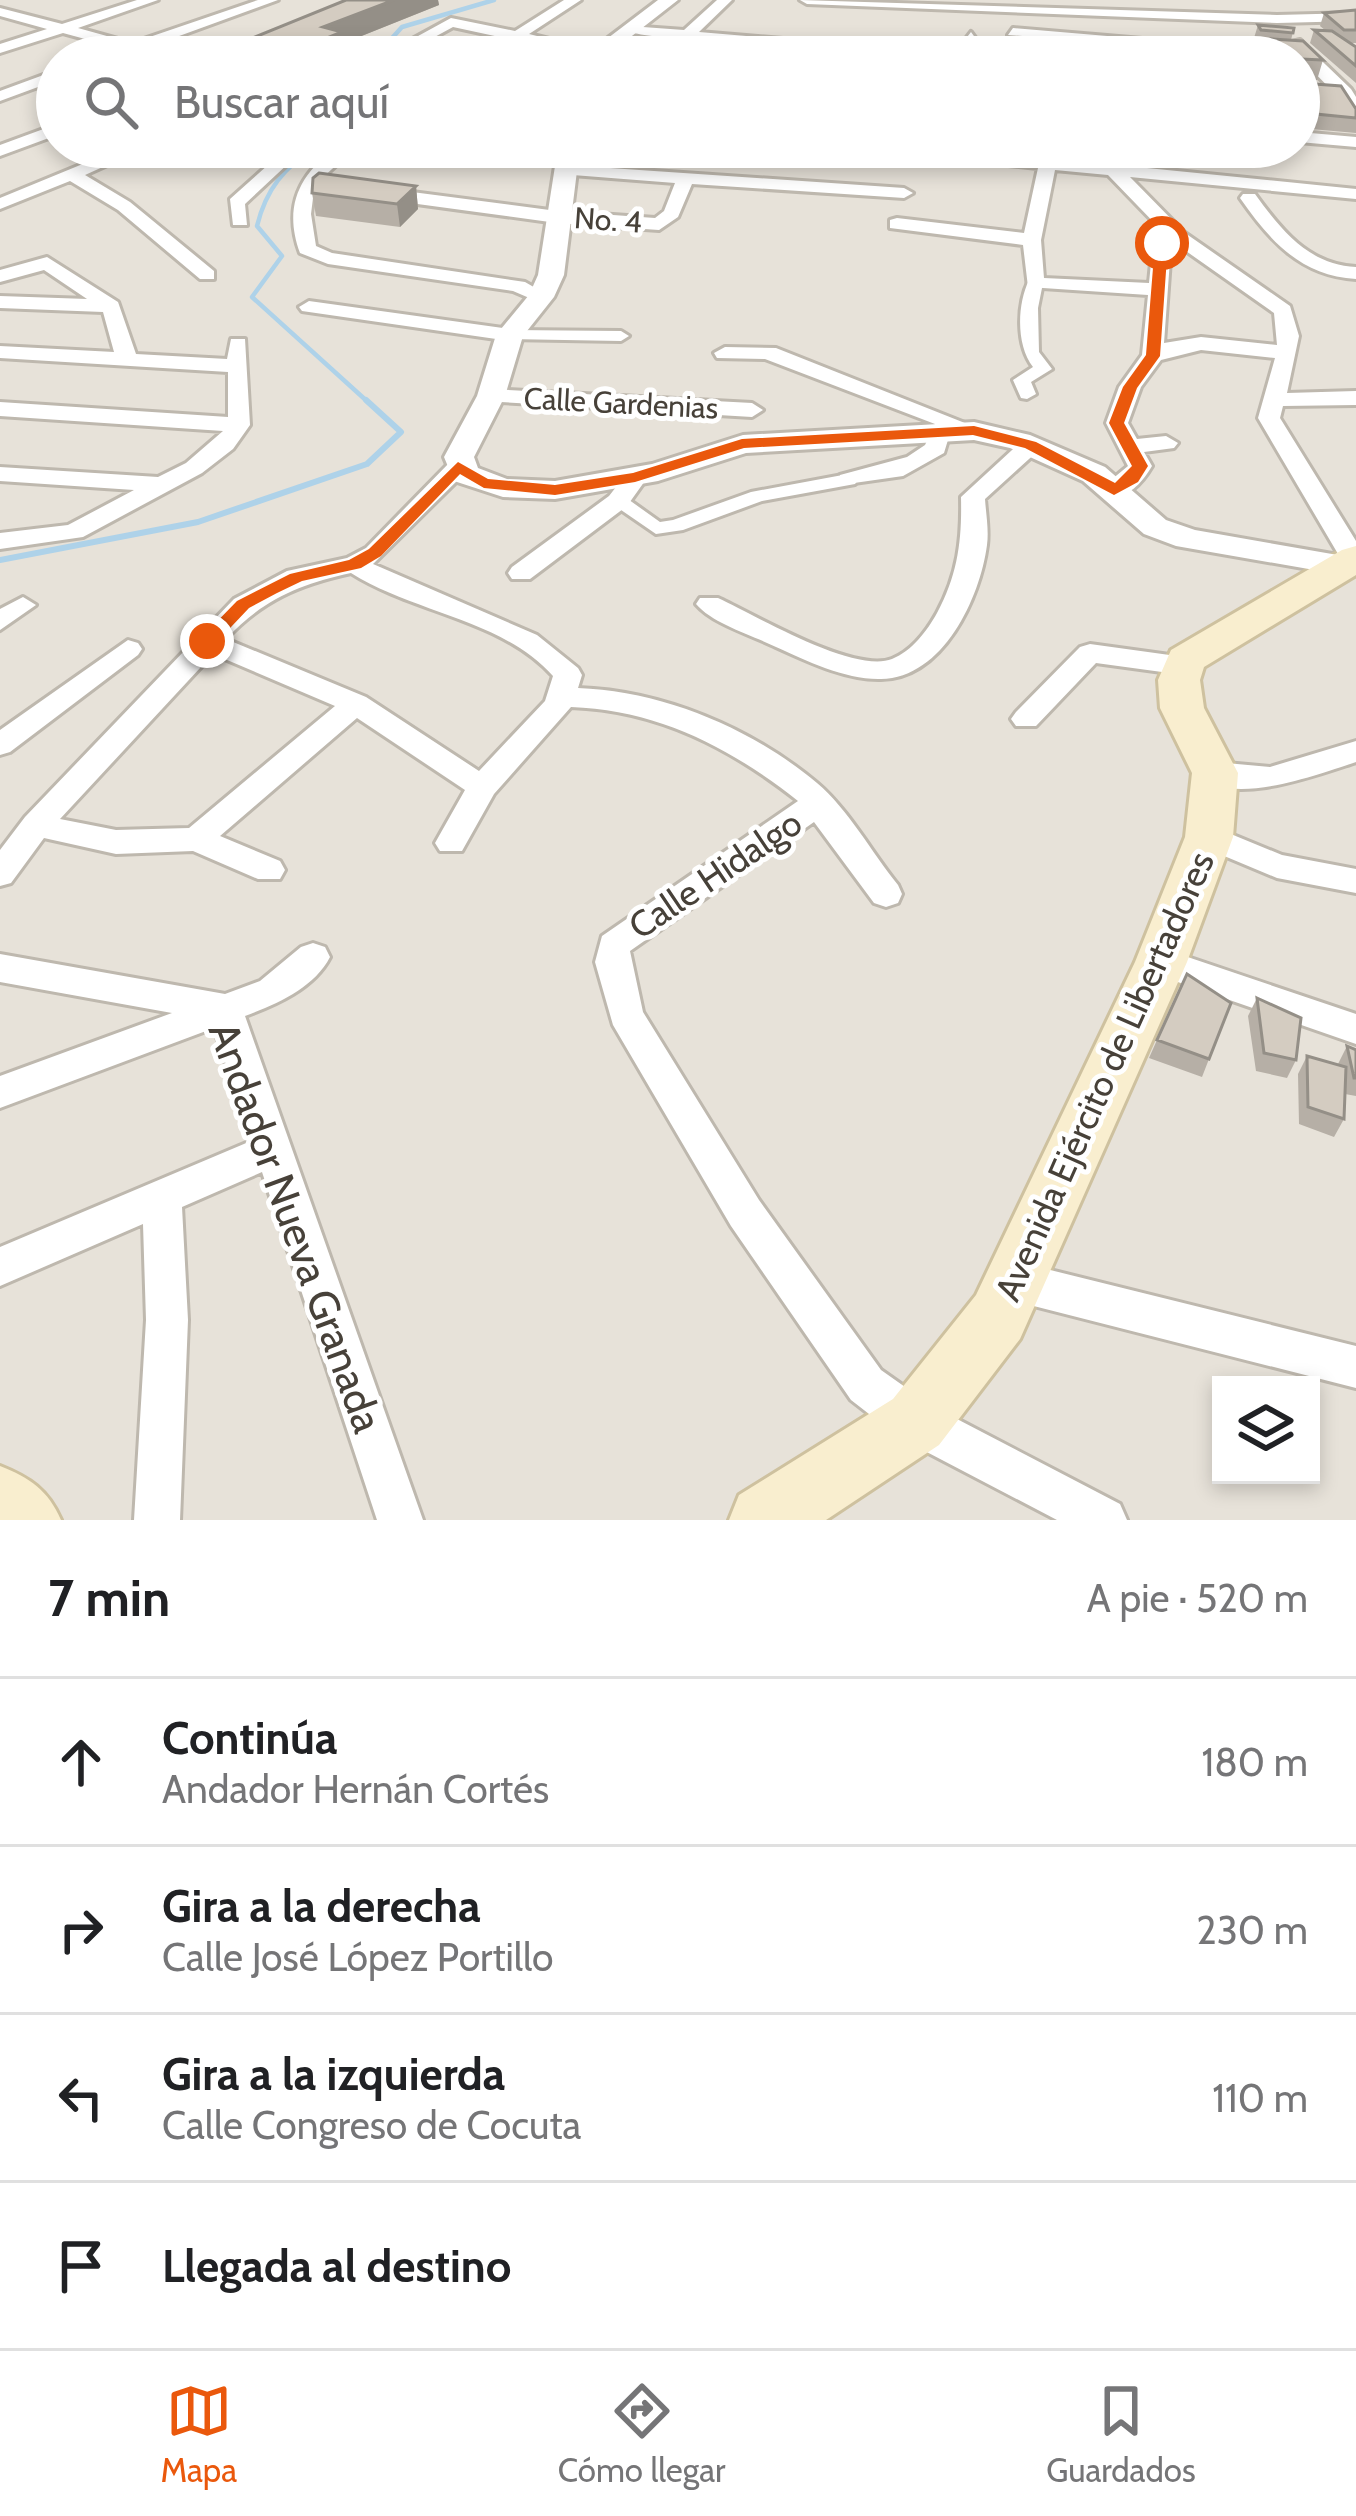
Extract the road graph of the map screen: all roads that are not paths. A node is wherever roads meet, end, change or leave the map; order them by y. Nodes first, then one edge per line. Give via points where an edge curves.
1 (21, 0) edge
2 (138, 0) edge
3 (151, 0) edge
4 (271, 0) edge
5 (574, 0) edge
6 (669, 0) edge
7 (724, 0) edge
8 (807, 0) edge
9 (1205, 0) edge
10 (834, 2) edge
11 (1074, 5) edge
12 (0, 9) edge
13 (821, 17) dead end
14 (88, 19) junction
15 (1269, 19) junction
16 (1353, 20) edge
17 (63, 28) junction
18 (629, 31) junction
19 (810, 31) dead end
20 (1013, 32) dead end
21 (517, 35) junction
22 (39, 36) edge
23 (93, 36) edge
24 (166, 36) edge
25 (425, 36) edge
26 (521, 36) edge
27 (623, 36) edge
28 (686, 36) joint
29 (806, 36) edge
30 (1063, 36) edge
31 (1075, 36) edge
32 (1288, 36) edge
33 (36, 37) edge
34 (0, 49) edge
35 (1320, 64) edge
36 (36, 83) edge
37 (1322, 90) edge
38 (1350, 92) edge
39 (0, 96) edge
40 (1356, 110) edge
41 (36, 137) edge
42 (1320, 138) edge
43 (1356, 142) edge
44 (0, 151) edge
45 (89, 168) edge
46 (273, 168) edge
47 (319, 168) edge
48 (565, 168) edge
49 (621, 168) edge
50 (916, 168) edge
51 (1046, 168) edge
52 (1104, 168) edge
53 (1113, 170) junction
54 (72, 175) junction
55 (685, 180) junction
56 (308, 184) junction
57 (904, 193) junction
58 (1298, 193) junction
59 (1356, 194) edge
60 (0, 204) edge
61 (1339, 211) dead end
62 (557, 217) junction
63 (240, 221) dead end
64 (1178, 237) junction
65 (1032, 240) junction
66 (1356, 273) edge
67 (207, 275) dead end
68 (0, 276) edge
69 (1035, 283) junction
70 (1160, 290) junction
71 (541, 297) junction
72 (0, 302) edge
73 (111, 306) junction
74 (309, 307) dead end
75 (510, 335) junction
76 (621, 336) dead end
77 (0, 352) edge
78 (1286, 353) junction
79 (726, 354) dead end
80 (1153, 356) junction
81 (127, 359) junction
82 (1027, 394) dead end
83 (490, 396) junction
84 (1356, 398) edge
85 (1274, 400) junction
86 (0, 409) edge
87 (752, 410) dead end
88 (239, 425) junction
89 (940, 430) junction
90 (974, 430) junction
91 (1166, 443) dead end
92 (1031, 445) junction
93 (1132, 446) junction
94 (458, 466) junction
95 (0, 474) edge
96 (848, 480) joint
97 (164, 485) junction
98 (626, 489) junction
99 (1114, 490) junction
100 (0, 541) edge
101 (1351, 561) edge
102 (355, 564) junction
103 (521, 573) dead end
104 (709, 604) dead end
105 (207, 641) junction
106 (128, 649) dead end
107 (1184, 666) junction
108 (565, 686) junction
109 (356, 704) junction
110 (1026, 719) dead end
111 (0, 745) edge
112 (1356, 751) edge
113 (1214, 773) junction
114 (482, 787) junction
115 (817, 804) junction
116 (36, 825) junction
117 (1209, 837) junction
118 (196, 839) junction
119 (451, 843) dead end
120 (269, 870) dead end
121 (0, 874) edge
122 (1356, 881) edge
123 (886, 894) dead end
124 (313, 957) dead end
125 (1162, 962) junction
126 (0, 968) edge
127 (226, 1008) junction
128 (1356, 1029) edge
129 (0, 1092) edge
130 (276, 1148) junction
131 (162, 1200) junction
132 (0, 1267) edge
133 (1014, 1281) junction
134 (1356, 1366) edge
135 (902, 1432) junction
136 (0, 1500) edge
137 (26, 1520) edge
138 (157, 1520) edge
139 (400, 1520) edge
140 (764, 1520) edge
141 (1104, 1520) edge

1 - 12 street
2 - 14 street
3 - 14 street
4 - 24 street
5 - 21 street
6 - 18 street
7 - 28 street
8 - 10 street
9 - 15 street
10 - 11 street
10 - 13 street
11 - 15 street
11 - 31 street
12 - 17 street
14 - 17 street
15 - 16 street
15 - 32 street
17 - 22 street
17 - 23 street
18 - 27 street
18 - 28 street
19 - 29 street
20 - 30 street
21 - 25 street via 451,22
21 - 26 street
33 - 34 street
35 - 38 street
36 - 39 street
37 - 38 street
38 - 40 street
41 - 44 street
42 - 43 street
45 - 54 street
46 - 63 street via 236,203
47 - 56 street
48 - 62 street
49 - 55 street
50 - 57 street
51 - 65 street
52 - 53 street
53 - 58 street
53 - 64 street
54 - 60 street
54 - 67 street via 124,206
55 - 57 street
55 - 62 street, No. 4 via 659,224
56 - 62 street, No. 4
56 - 71 street via 300,213 307,249 518,286
57 - 65 street via 895,231
58 - 59 street
58 - 61 street
58 - 66 street via 1249,198 1287,247 1336,272
62 - 71 street
64 - 70 street via 1162,243
64 - 78 street via 1283,310
65 - 69 street
68 - 73 street via 47,263
69 - 70 street
69 - 82 street via 1030,352 1043,369 1022,380
70 - 80 street
71 - 75 street
72 - 73 street
73 - 81 street
74 - 75 street
75 - 76 street
75 - 83 street
77 - 81 street
78 - 80 street via 1199,345
78 - 85 street
79 - 90 street via 768,353
80 - 93 street via 1117,423
81 - 88 street via 238,355
83 - 87 street, Calle Gardenias
83 - 94 street
84 - 85 street
85 - 101 street via 1269,418
86 - 88 street
88 - 97 street via 225,444
89 - 90 street
89 - 96 street via 936,448 910,466
89 - 98 street via 742,444
90 - 92 street
91 - 93 street
92 - 99 street
92 - 104 street via 973,497 974,551 948,620 902,668 852,666
93 - 99 street via 1140,466
94 - 98 street via 484,483 526,490
94 - 102 street
95 - 97 street
96 - 98 street via 758,496 656,528
97 - 100 street via 74,532
98 - 103 street
99 - 101 street via 1155,527 1188,539
101 - 107 main road
102 - 105 street via 296,577 243,604
102 - 108 street via 527,644
105 - 109 street
105 - 116 street
106 - 111 street
107 - 110 street via 1090,653
107 - 113 main road via 1182,708
108 - 114 street
108 - 115 street via 661,709 736,744
109 - 114 street
109 - 118 street
112 - 113 street via 1271,778
113 - 117 main road, Avenida Ejército de Libertadores
114 - 119 street
115 - 123 street
115 - 135 street, Calle Hidalgo via 614,945 612,962 626,1016 745,1213
116 - 118 street via 116,842
116 - 121 street
117 - 122 street via 1277,866
117 - 125 main road, Avenida Ejército de Libertadores
118 - 120 street
124 - 127 street via 272,991
125 - 128 street
125 - 133 main road, Avenida Ejército de Libertadores
126 - 127 street, Andador Nueva Granada
127 - 129 street
127 - 130 street, Andador Nueva Granada
130 - 131 street
130 - 139 street, Andador Nueva Granada
131 - 132 street
131 - 138 street via 167,1320
133 - 134 street
133 - 135 main road, Avenida Ejército de Libertadores via 998,1317
135 - 140 main road, Avenida Ejército de Libertadores
135 - 141 street
136 - 137 main road

